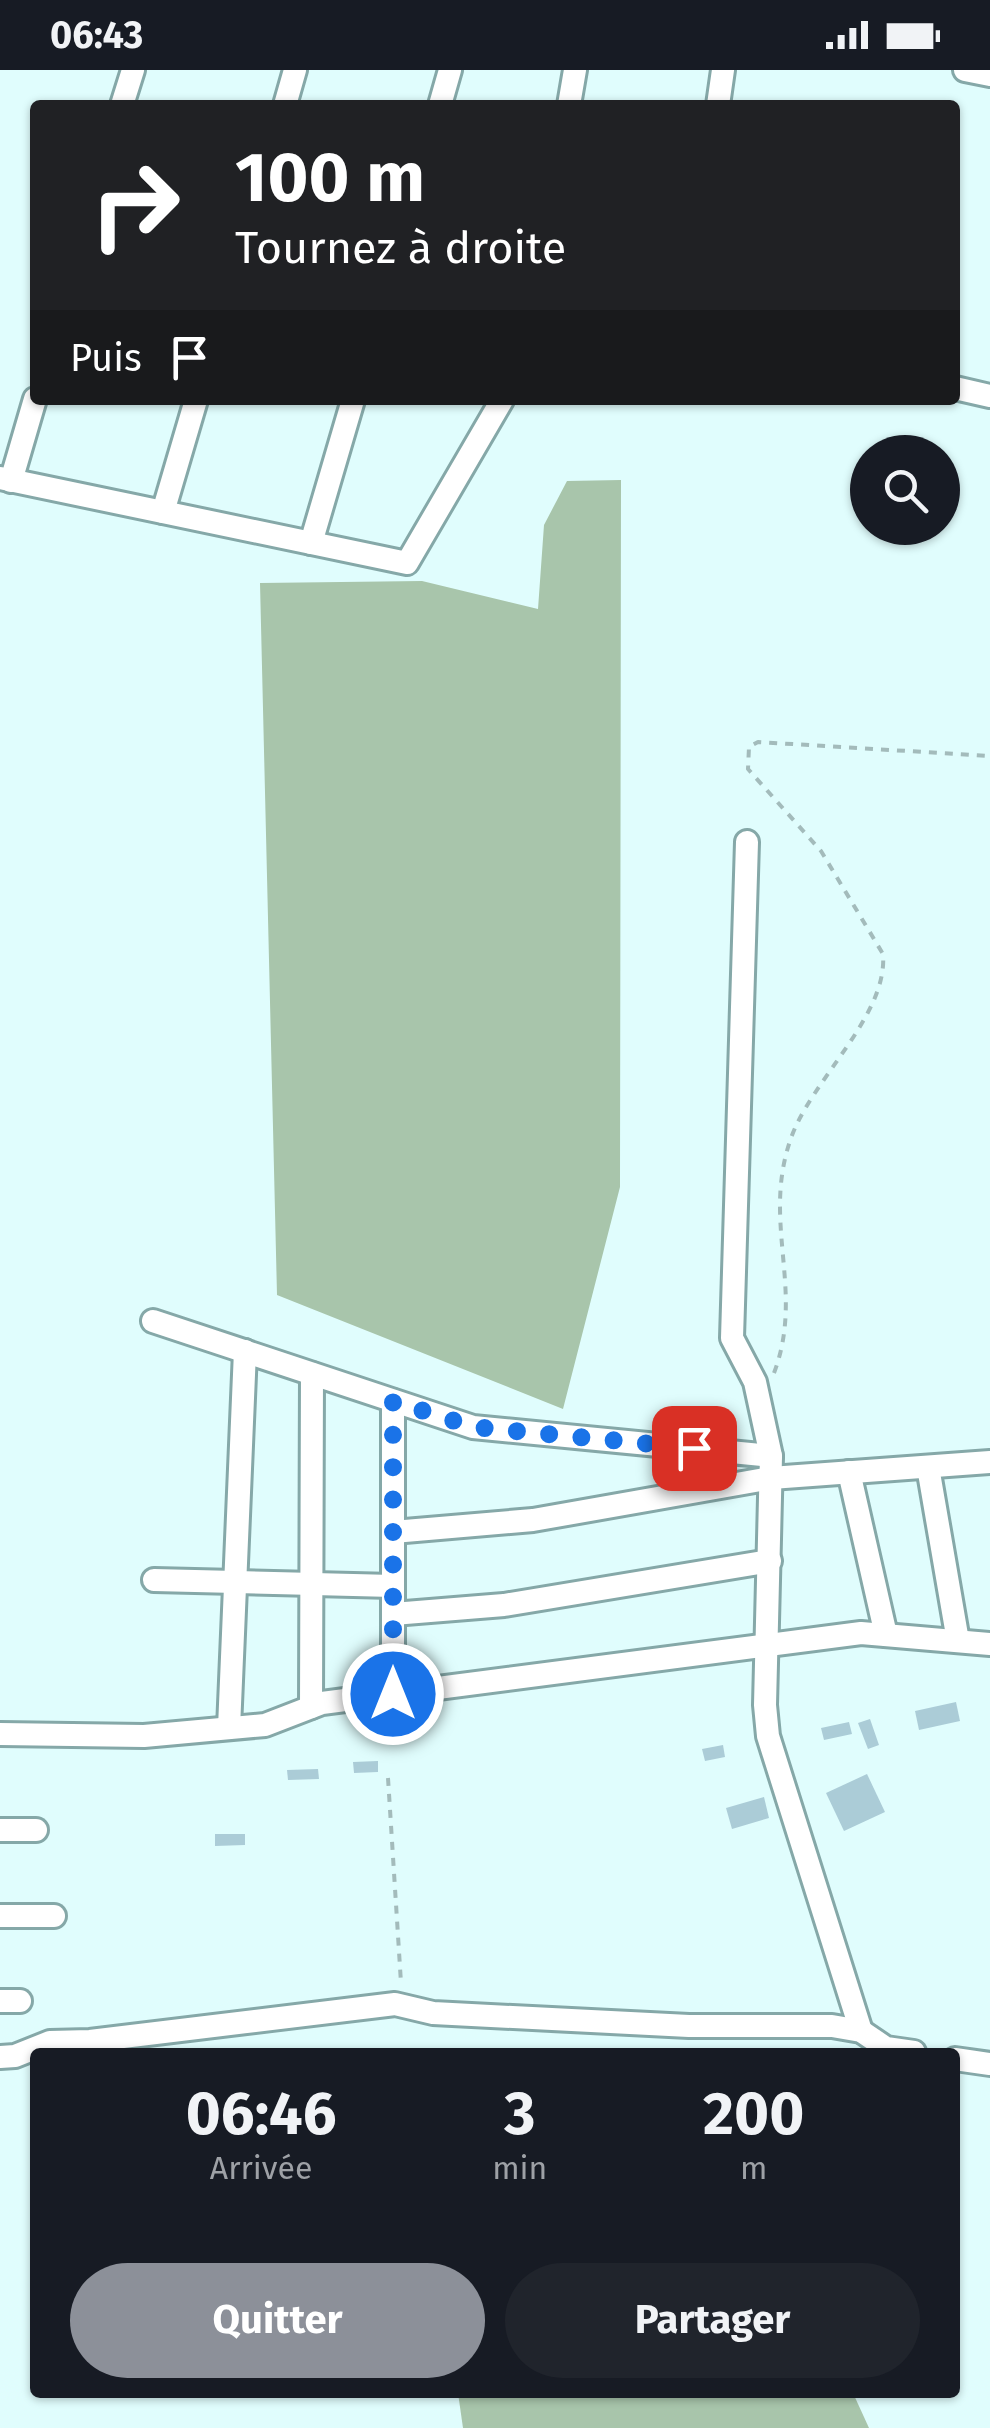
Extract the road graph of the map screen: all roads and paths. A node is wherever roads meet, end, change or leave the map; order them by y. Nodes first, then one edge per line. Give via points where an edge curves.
1 (133, 70) edge
2 (296, 70) edge
3 (450, 70) edge
4 (575, 70) edge
5 (724, 70) edge
6 (965, 70) edge
7 (990, 75) edge
8 (124, 100) edge
9 (287, 100) edge
10 (441, 100) edge
11 (570, 100) edge
12 (719, 100) edge
13 (960, 389) edge
14 (990, 396) edge
15 (33, 405) edge
16 (195, 405) edge
17 (352, 405) edge
18 (499, 405) edge
19 (5, 480) edge
20 (163, 512) junction
21 (311, 543) junction
22 (990, 756) edge
23 (747, 842) dead end
24 (153, 1321) dead end
25 (244, 1351) junction
26 (312, 1374) junction
27 (393, 1401) junction
28 (761, 1408) junction
29 (990, 1462) edge
30 (771, 1467) junction
31 (928, 1467) junction
32 (849, 1472) junction
33 (393, 1532) junction
34 (770, 1560) junction
35 (154, 1580) dead end
36 (235, 1582) junction
37 (312, 1584) junction
38 (393, 1586) junction
39 (393, 1614) junction
40 (886, 1635) junction
41 (958, 1641) junction
42 (990, 1644) edge
43 (769, 1645) junction
44 (393, 1694) junction
45 (312, 1707) junction
46 (228, 1728) junction
47 (0, 1734) edge
48 (388, 1778) dead end
49 (0, 1830) edge
50 (36, 1830) dead end
51 (0, 1916) edge
52 (54, 1916) dead end
53 (407, 2006) junction
54 (861, 2030) junction
55 (35, 2048) edge
56 (886, 2048) edge
57 (30, 2050) edge
58 (0, 2057) edge
59 (960, 2060) edge
60 (990, 2064) edge

1 - 8 street
2 - 9 street
3 - 10 street
4 - 11 street
5 - 12 street
6 - 7 street
13 - 14 street
15 - 19 street
16 - 20 street
17 - 21 street
18 - 21 street via 408,563
19 - 20 street
20 - 21 street
22 - 28 path via 758,742 749,747 748,770 821,851 883,954 884,973 876,999 811,1094 779,1173 776,1208 789,1296 782,1353
23 - 28 street via 732,1338
24 - 25 street
25 - 26 street
25 - 36 street
26 - 27 street
26 - 37 street
27 - 30 street via 473,1427
27 - 33 street
28 - 30 street
29 - 31 street
30 - 32 street
30 - 33 street via 533,1520
30 - 34 street
31 - 32 street
31 - 41 street
32 - 40 street
33 - 38 street
34 - 39 street via 504,1605
34 - 43 street
35 - 36 street
36 - 37 street
36 - 46 street
37 - 38 street
37 - 45 street
38 - 39 street
39 - 44 street
40 - 41 street
40 - 43 street
41 - 42 street
43 - 44 street
43 - 54 street via 768,1736
44 - 45 street
45 - 46 street via 265,1725
46 - 47 street via 144,1736
48 - 53 path via 401,1997
49 - 50 street
51 - 52 street
53 - 54 street via 433,2013
53 - 55 street
54 - 56 street
57 - 58 street
59 - 60 street

